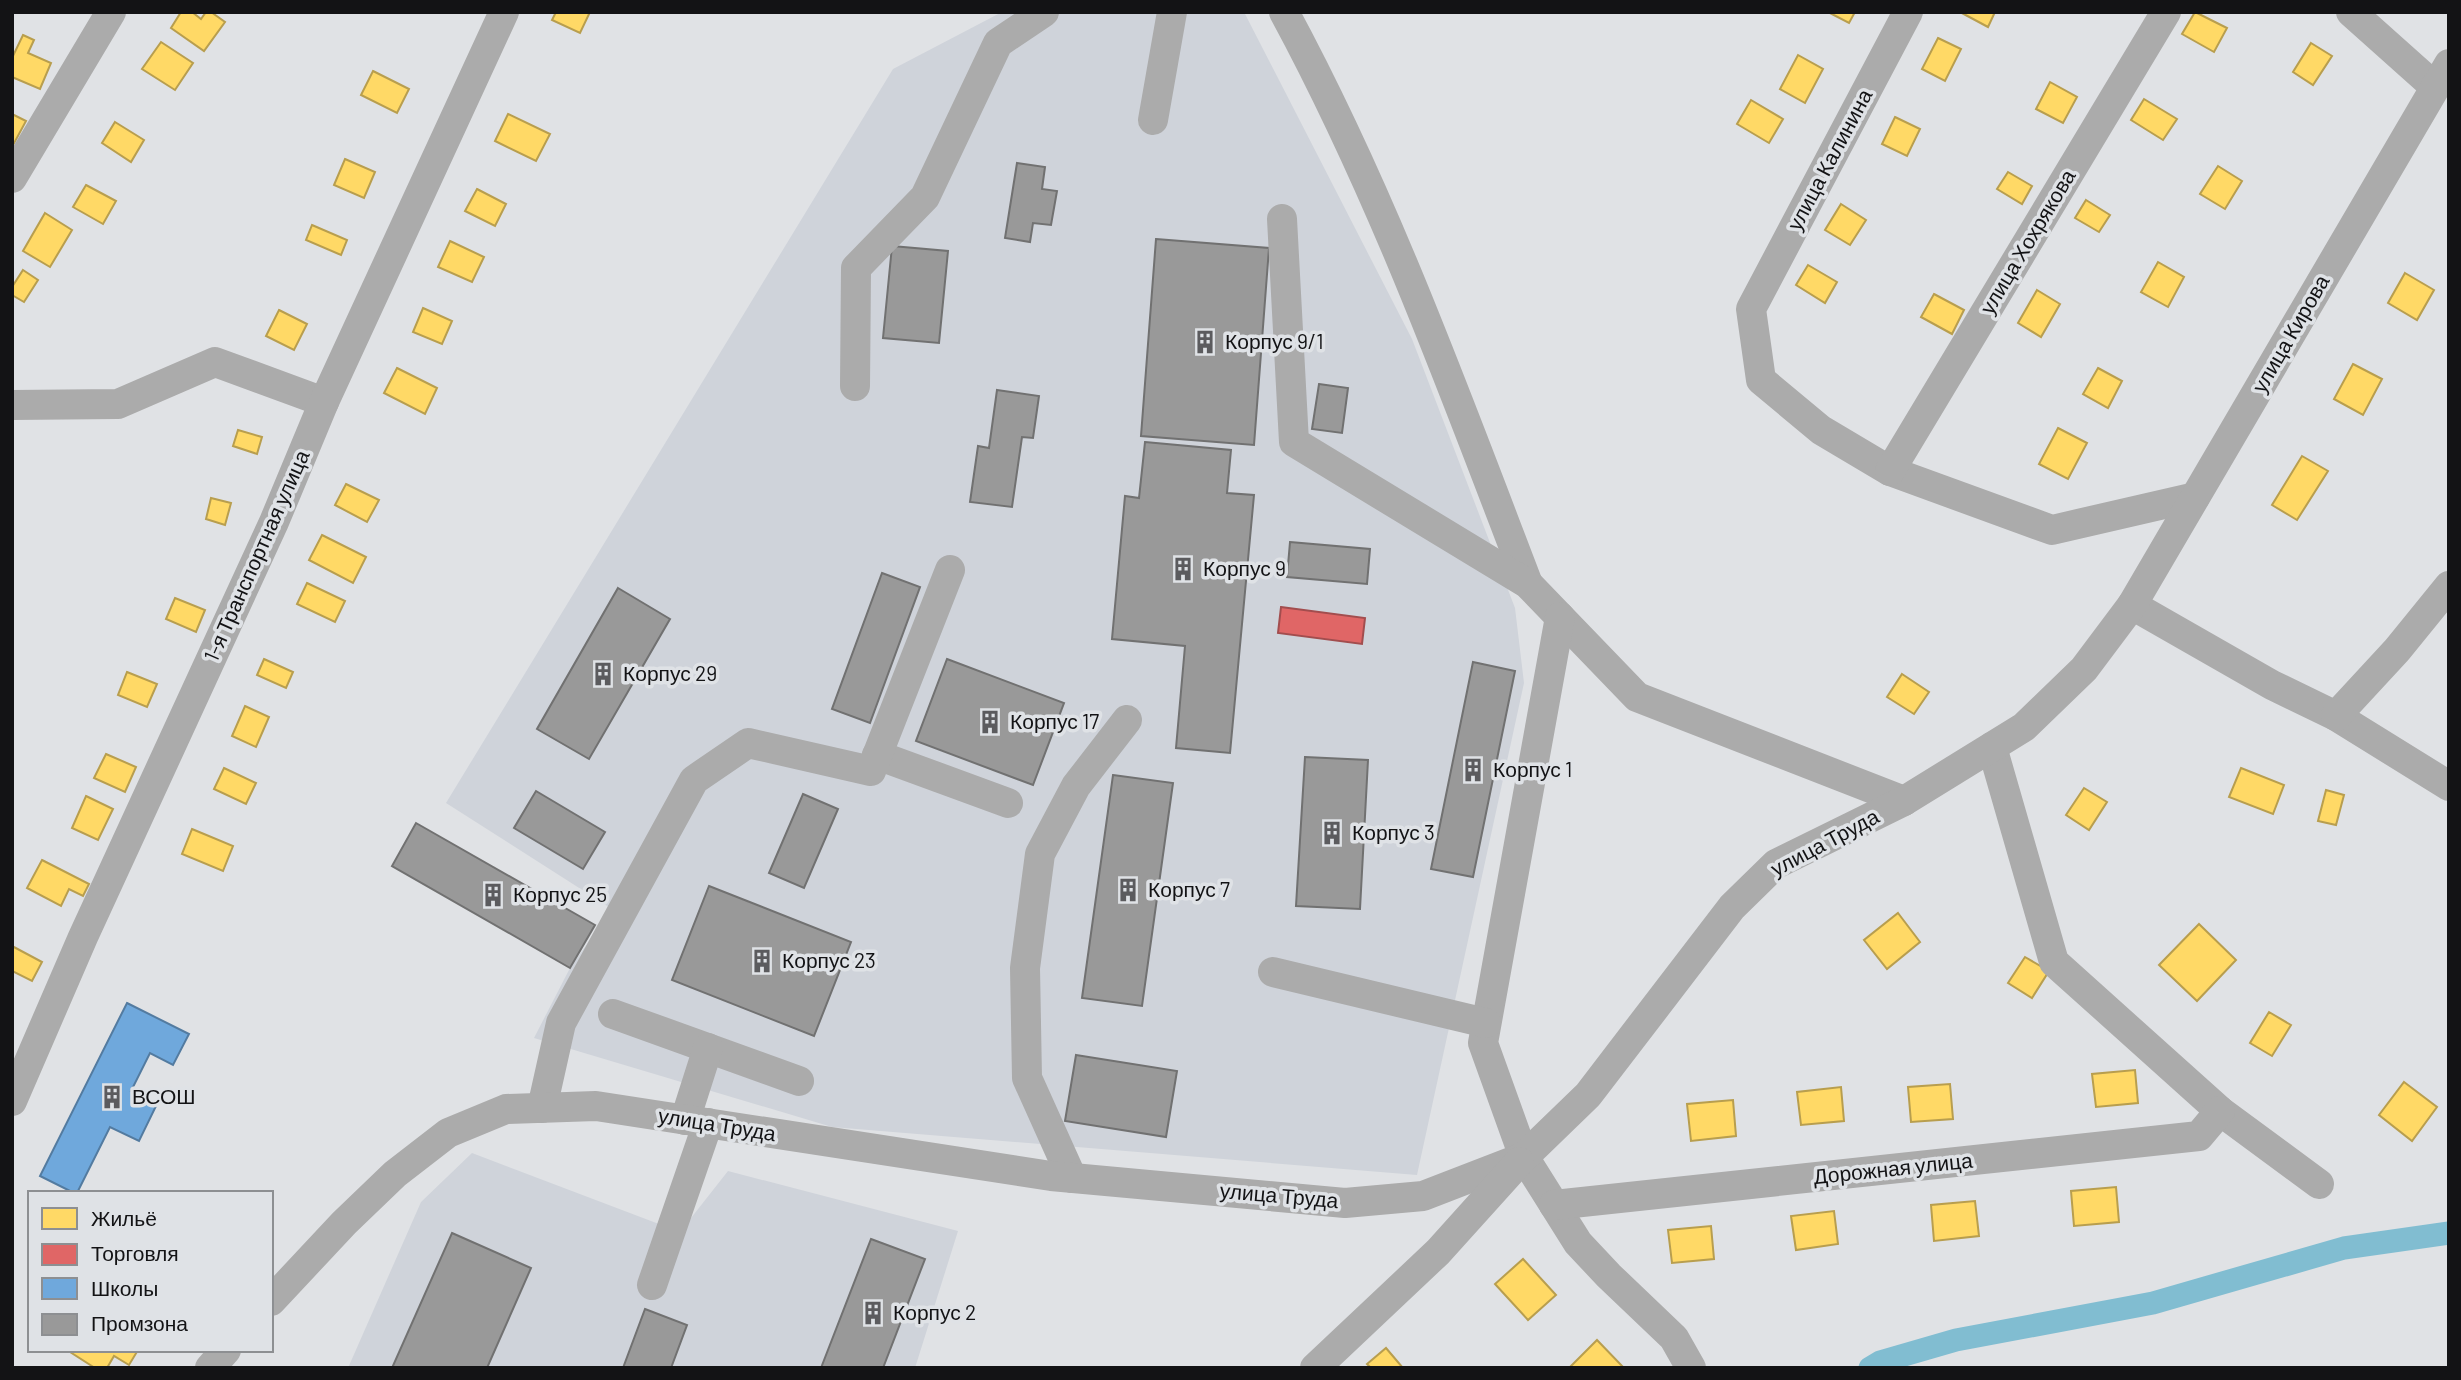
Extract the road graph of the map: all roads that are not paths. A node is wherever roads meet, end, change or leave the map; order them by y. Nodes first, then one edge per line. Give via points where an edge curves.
1 (111, 12) edge
2 (504, 12) edge
3 (1044, 12) edge
4 (1172, 12) edge
5 (1284, 12) edge
6 (1908, 12) edge
7 (2166, 12) edge
8 (2351, 12) edge
9 (2442, 75) edge
10 (1153, 120) dead end
11 (12, 178) edge
12 (1282, 219) dead end
13 (855, 386) dead end
14 (324, 402) junction
15 (12, 405) edge
16 (1890, 471) junction
17 (2196, 497) junction
18 (950, 570) dead end
19 (1528, 584) junction
20 (2449, 586) edge
21 (2132, 605) junction
22 (1560, 617) junction
23 (2336, 716) junction
24 (1127, 720) dead end
25 (1992, 747) junction
26 (877, 755) junction
27 (2449, 786) edge
28 (1904, 801) junction
29 (1008, 803) dead end
30 (1273, 972) dead end
31 (613, 1014) dead end
32 (1486, 1023) junction
33 (708, 1048) junction
34 (799, 1081) dead end
35 (12, 1101) edge
36 (542, 1108) junction
37 (2220, 1111) junction
38 (696, 1122) junction
39 (1524, 1157) junction
40 (1072, 1178) junction
41 (2319, 1184) dead end
42 (1554, 1205) junction
43 (652, 1285) dead end
44 (273, 1299) edge
45 (224, 1352) edge
46 (210, 1368) edge
47 (1315, 1368) edge
48 (1691, 1368) edge

1 - 11 street
2 - 14 street, 1-я Транспортная улица
3 - 13 street via 998,43 926,197 856,268
4 - 10 street
5 - 19 street via 1324,86 1427,320
6 - 16 street, улица Калинина via 1751,309 1762,380 1821,430
7 - 16 street, улица Хохрякова
8 - 9 street
9 - 17 street, улица Кирова
12 - 19 street via 1294,442
14 - 15 street via 215,362 118,404
14 - 35 street, 1-я Транспортная улица
16 - 17 street via 2052,530
17 - 21 street, улица Кирова
18 - 26 street
19 - 22 street
20 - 23 street
21 - 23 street
21 - 25 street, улица Труда via 2084,669 2024,727
22 - 28 street via 1637,697
22 - 32 street
23 - 27 street
24 - 40 street via 1076,786 1040,854 1025,968 1027,1078
25 - 28 street, улица Труда
25 - 37 street via 2054,962
26 - 29 street
26 - 36 street via 871,771 748,743 694,780 561,1023
28 - 39 street, улица Труда via 1776,864 1732,907 1588,1095
30 - 32 street
31 - 33 street
32 - 39 street via 1483,1044
33 - 34 street
33 - 38 street
36 - 38 street, улица Труда via 596,1106
36 - 44 street, улица Труда via 506,1109 448,1133 395,1174
37 - 41 street
37 - 42 street, Дорожная улица via 2199,1136
38 - 40 street, улица Труда
38 - 43 street
39 - 40 street, улица Труда via 1423,1196 1345,1203
39 - 42 street
39 - 47 street via 1438,1252
42 - 48 street via 1578,1243 1674,1338
45 - 46 street

